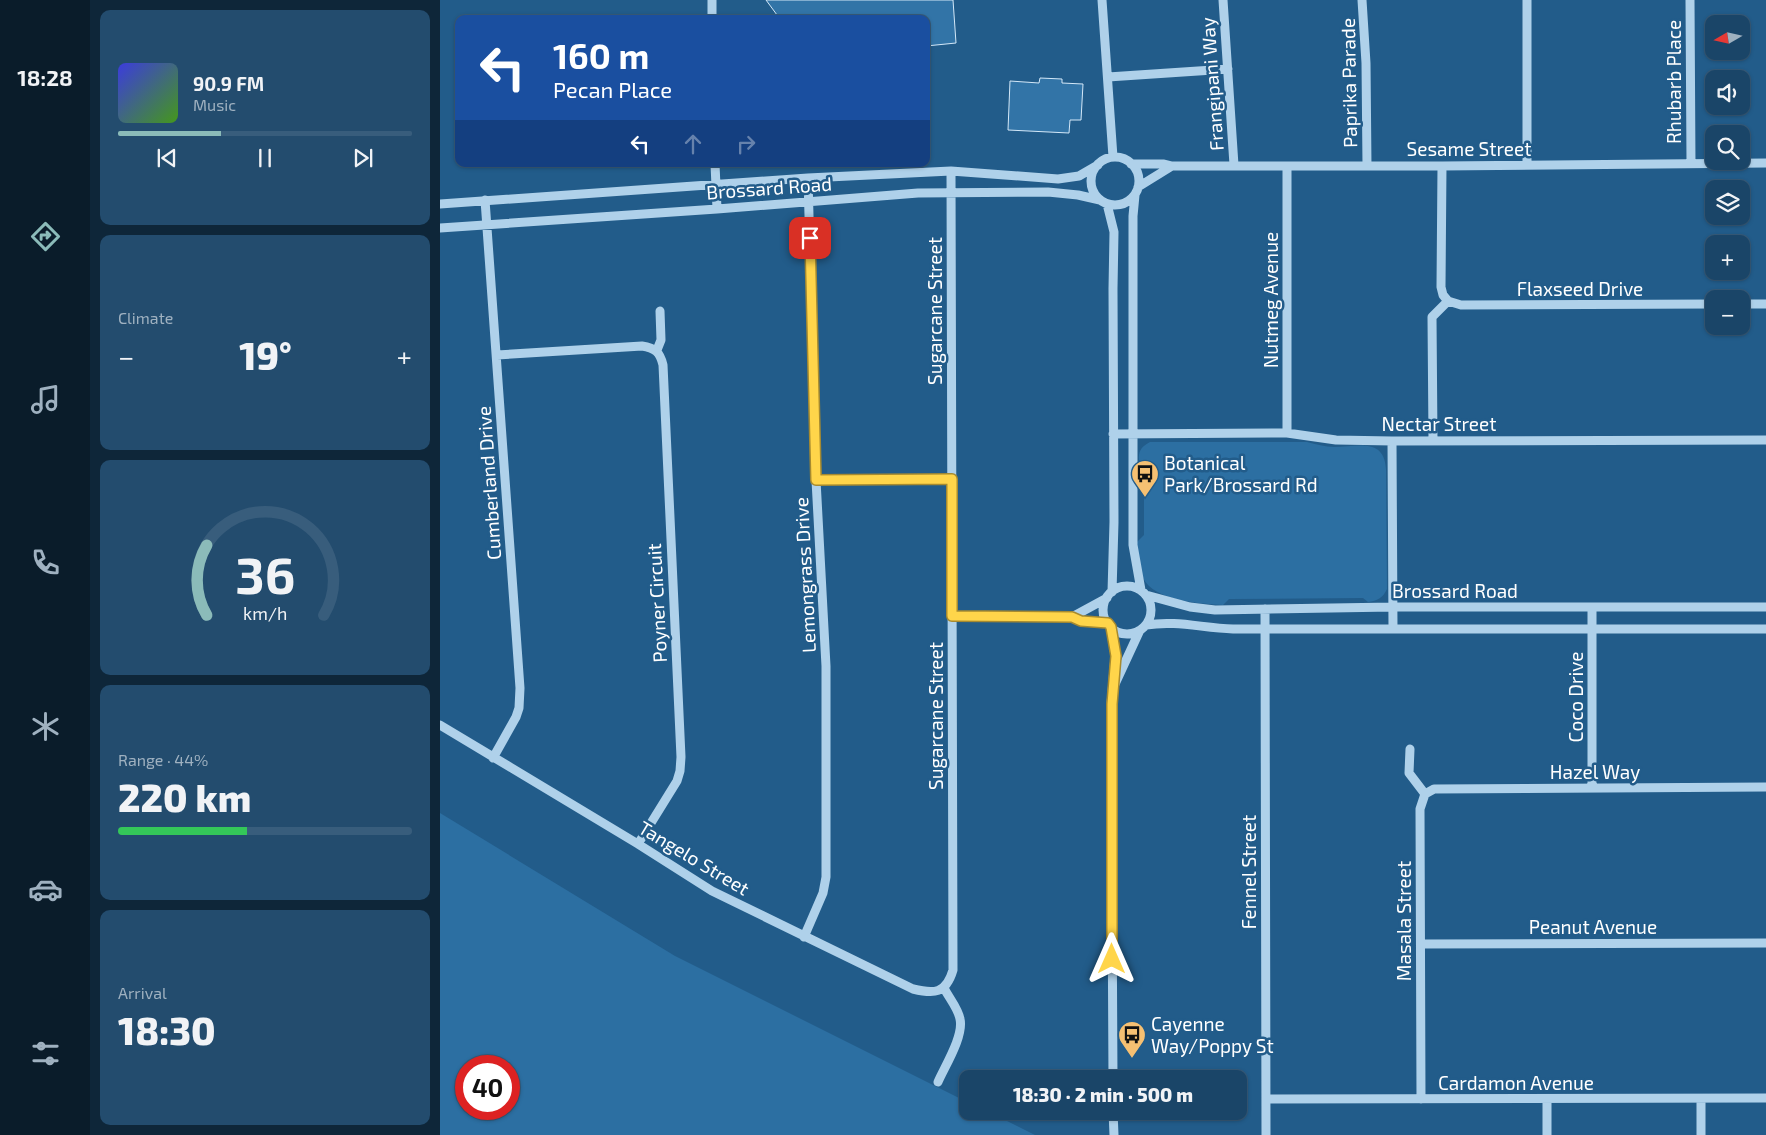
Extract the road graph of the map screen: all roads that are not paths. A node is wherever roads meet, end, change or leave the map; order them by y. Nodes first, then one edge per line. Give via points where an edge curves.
1 (712, 0) edge
2 (1102, 0) edge
3 (1223, 0) edge
4 (1362, 0) edge
5 (1527, 0) edge
6 (1690, 0) edge
7 (712, 15) edge
8 (1228, 69) junction
9 (1108, 77) junction
10 (1113, 157) junction
11 (1691, 163) junction
12 (1766, 163) edge
13 (1131, 164) junction
14 (1098, 165) junction
15 (1234, 165) junction
16 (1172, 166) junction
17 (1287, 166) junction
18 (1366, 166) junction
19 (1442, 166) junction
20 (1527, 166) junction
21 (715, 167) edge
22 (951, 171) junction
23 (808, 178) junction
24 (716, 185) junction
25 (1136, 191) junction
26 (952, 193) junction
27 (485, 200) junction
28 (809, 201) junction
29 (1103, 202) junction
30 (440, 204) edge
31 (717, 209) junction
32 (488, 225) junction
33 (440, 228) edge
34 (1448, 301) junction
35 (1705, 304) edge
36 (1750, 304) edge
37 (1766, 304) edge
38 (660, 311) dead end
39 (657, 350) junction
40 (497, 355) junction
41 (1287, 433) junction
42 (1113, 434) junction
43 (1133, 435) junction
44 (1433, 440) junction
45 (1766, 440) edge
46 (1392, 441) junction
47 (952, 479) junction
48 (816, 480) junction
49 (1143, 592) junction
50 (1109, 595) junction
51 (1393, 607) junction
52 (1592, 607) junction
53 (1766, 607) edge
54 (1265, 609) junction
55 (952, 616) junction
56 (1072, 617) junction
57 (1109, 625) junction
58 (1143, 628) junction
59 (1592, 628) junction
60 (1265, 629) junction
61 (1393, 629) junction
62 (1766, 629) edge
63 (1113, 688) junction
64 (440, 725) edge
65 (1410, 749) dead end
66 (493, 758) junction
67 (1592, 788) junction
68 (1766, 788) edge
69 (1425, 794) junction
70 (638, 844) junction
71 (804, 937) junction
72 (1766, 943) edge
73 (1421, 944) junction
74 (944, 988) junction
75 (1113, 1070) edge
76 (938, 1082) dead end
77 (1701, 1098) junction
78 (1766, 1098) edge
79 (1266, 1099) junction
80 (1420, 1099) junction
81 (1548, 1100) junction
82 (1113, 1120) edge
83 (1114, 1135) edge
84 (1266, 1135) edge
85 (1547, 1135) edge
86 (1701, 1135) edge

1 - 7 street
2 - 9 street
3 - 8 street, Frangipani Way
4 - 18 street, Paprika Parade
5 - 20 street
6 - 11 street, Rhubarb Place
8 - 9 street
8 - 15 street, Frangipani Way
9 - 10 street
10 - 13 street
10 - 14 street
11 - 12 street, Sesame Street
11 - 20 street, Sesame Street
13 - 16 street, Sesame Street
13 - 25 street via 1139,180
14 - 22 street, Brossard Road via 1079,176 1058,179
14 - 29 street via 1093,171 1092,187
15 - 16 street, Sesame Street
15 - 17 street, Sesame Street
16 - 25 street
17 - 18 street, Sesame Street
17 - 41 street, Nutmeg Avenue
18 - 19 street, Sesame Street
19 - 20 street, Sesame Street
19 - 34 street via 1441,287
21 - 24 street
22 - 23 street, Brossard Road
22 - 26 street, Sugarcane Street
23 - 24 street, Brossard Road
23 - 28 street, Lemongrass Drive
24 - 27 street, Brossard Road
24 - 31 street
25 - 29 street via 1122,204
25 - 43 street
26 - 28 street, Brossard Road
26 - 29 street, Brossard Road via 1048,192
26 - 47 street, Sugarcane Street
27 - 30 street, Brossard Road
27 - 32 street, Cumberland Drive
28 - 31 street, Brossard Road
28 - 48 street, Lemongrass Drive
29 - 42 street via 1114,232
31 - 32 street, Brossard Road
32 - 33 street, Brossard Road
32 - 40 street, Cumberland Drive
34 - 35 street, Flaxseed Drive via 1461,305
34 - 44 street via 1432,317
36 - 37 street
38 - 39 street, Poyner Circuit via 661,340
39 - 40 street via 632,346
39 - 70 street, Poyner Circuit via 663,365 681,757 677,781
40 - 66 street, Cumberland Drive via 520,688 516,717
41 - 43 street, Nectar Street
41 - 46 street, Nectar Street via 1336,440
42 - 43 street, Nectar Street
42 - 50 street via 1114,531
43 - 49 street via 1133,545
44 - 45 street, Nectar Street
44 - 46 street, Nectar Street
46 - 51 street
47 - 48 street
47 - 55 street, Sugarcane Street
48 - 71 street, Lemongrass Drive via 826,666 826,877 823,893
49 - 50 street via 1126,586
49 - 54 street, Brossard Road via 1190,607
49 - 58 street via 1151,610
50 - 56 street
50 - 57 street via 1104,611
51 - 52 street, Brossard Road
51 - 54 street, Brossard Road
51 - 61 street
52 - 53 street, Brossard Road
52 - 59 street, Coco Drive
54 - 60 street, Fennel Street
55 - 56 street
55 - 74 street, Sugarcane Street via 953,970
56 - 57 street
57 - 58 street via 1125,634
57 - 63 street via 1115,647
58 - 60 street, Brossard Road via 1169,622 1214,628
58 - 63 street
59 - 61 street, Brossard Road
59 - 62 street, Brossard Road
59 - 67 street, Coco Drive
60 - 61 street, Brossard Road
60 - 79 street, Fennel Street
63 - 75 street
64 - 66 street, Tangelo Street
65 - 69 street via 1410,773
66 - 70 street, Tangelo Street
67 - 68 street, Hazel Way
67 - 69 street, Hazel Way via 1434,789
69 - 73 street, Masala Street via 1420,809
70 - 71 street, Tangelo Street via 712,891
71 - 74 street, Tangelo Street via 913,989 935,991
72 - 73 street, Peanut Avenue
73 - 80 street, Masala Street
74 - 76 street via 958,1012 960,1029
77 - 78 street, Cardamon Avenue
77 - 81 street, Cardamon Avenue
77 - 86 street
79 - 80 street, Cardamon Avenue
79 - 84 street, Fennel Street
80 - 81 street, Cardamon Avenue
81 - 85 street
82 - 83 street

